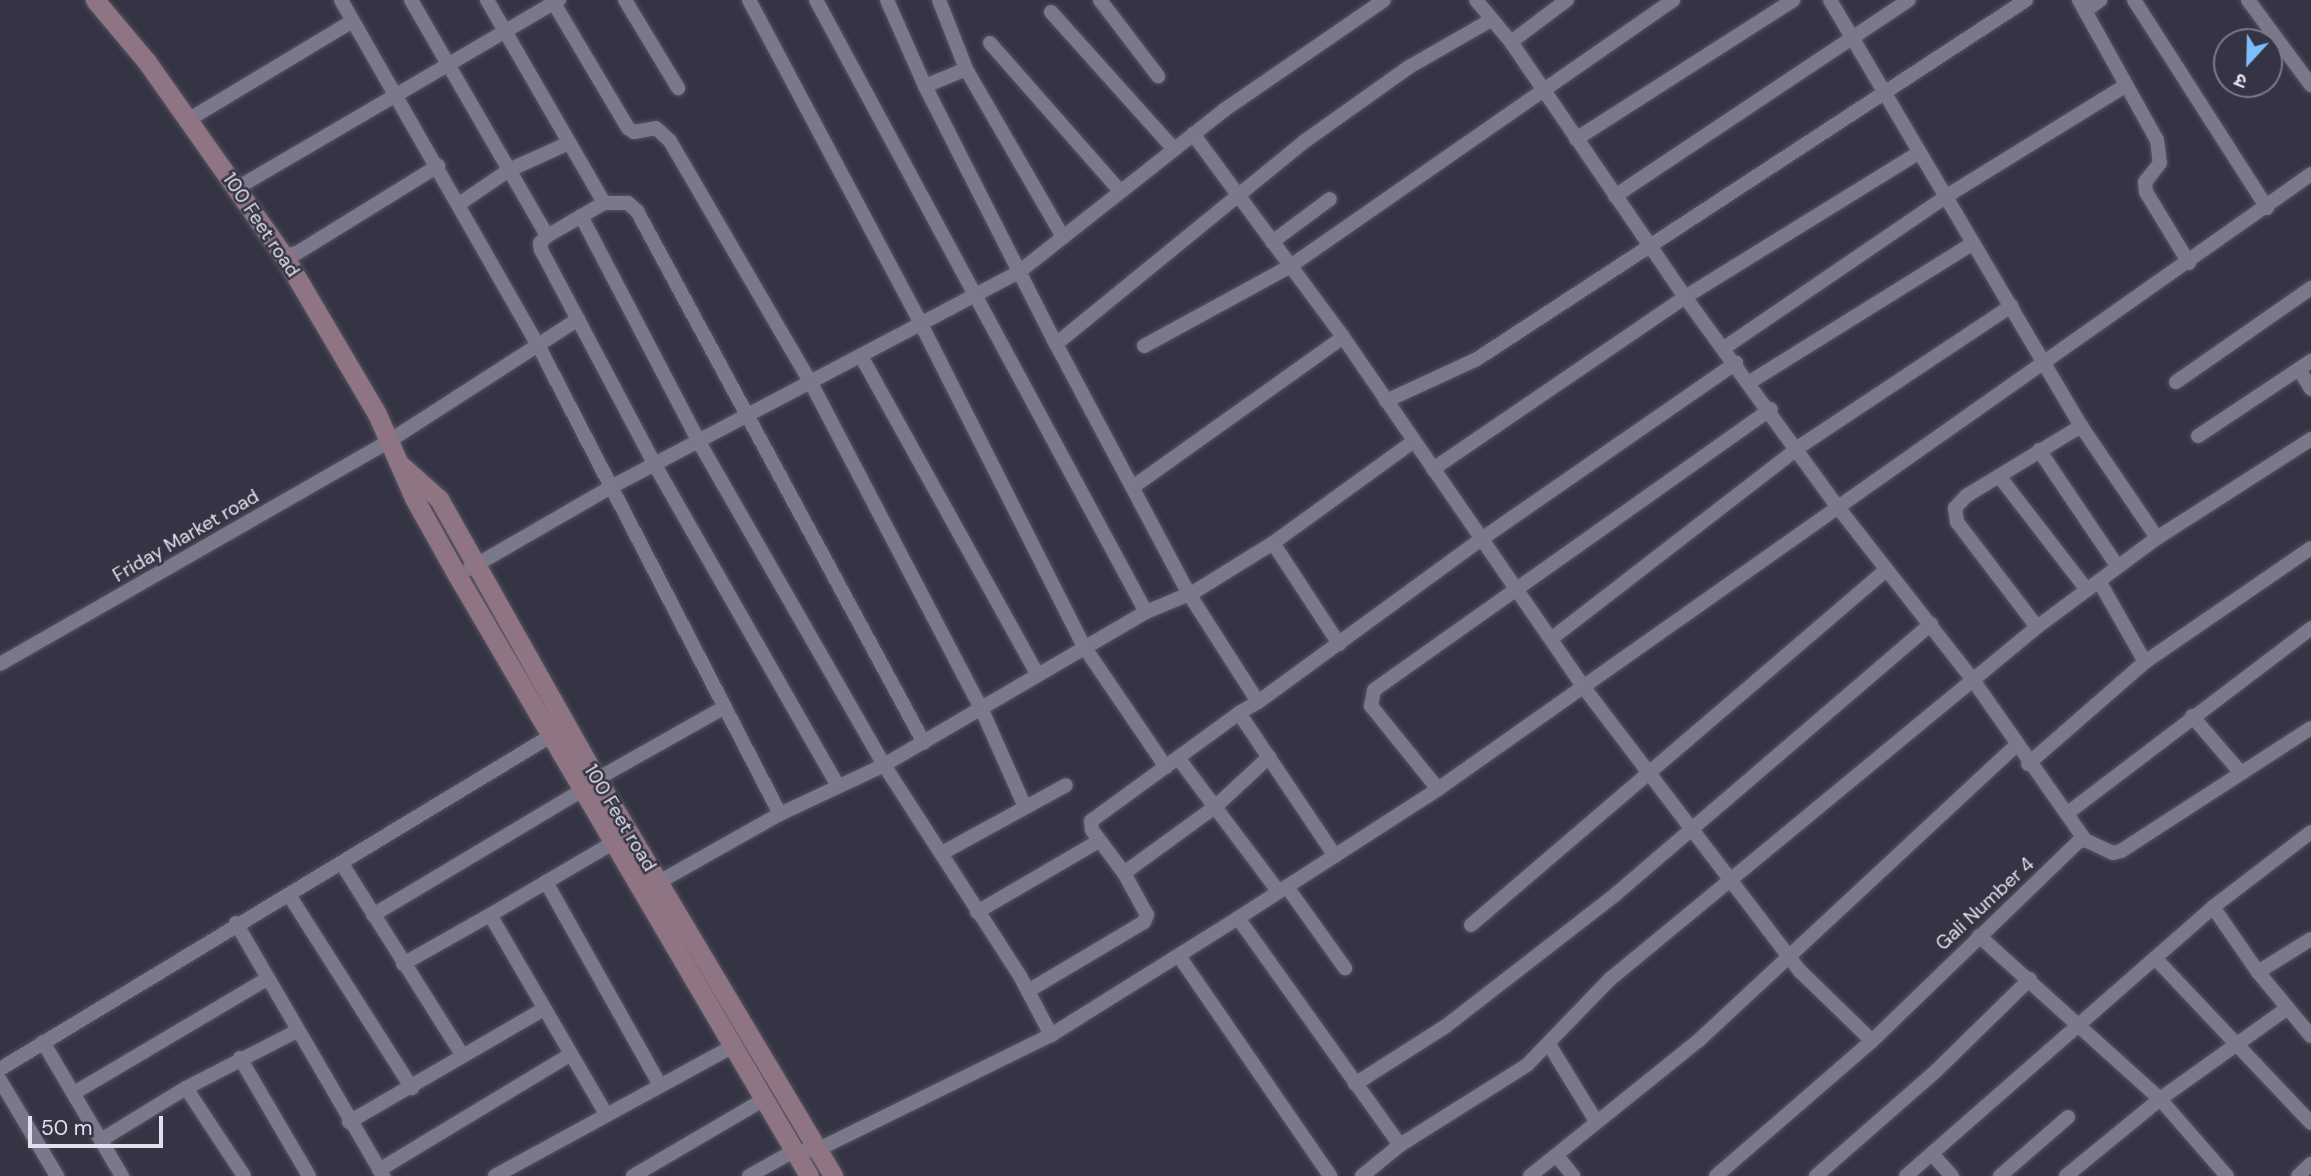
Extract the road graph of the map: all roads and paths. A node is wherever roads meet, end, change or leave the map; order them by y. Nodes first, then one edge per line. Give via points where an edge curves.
1 (95, 0) edge
2 (341, 0) edge
3 (411, 0) edge
4 (487, 0) edge
5 (625, 0) edge
6 (749, 0) edge
7 (816, 0) edge
8 (887, 0) edge
9 (939, 0) edge
10 (1100, 0) edge
11 (1384, 0) edge
12 (1476, 0) edge
13 (1567, 0) edge
14 (1673, 0) edge
15 (1793, 0) edge
16 (1830, 0) edge
17 (1909, 0) edge
18 (2026, 0) edge
19 (2100, 0) edge
20 (2134, 0) edge
21 (2248, 0) edge
22 (555, 1) edge
23 (2082, 5) edge
24 (1051, 12) dead end
25 (1491, 20) junction
26 (353, 21) junction
27 (506, 30) junction
28 (1851, 38) junction
29 (990, 43) dead end
30 (1511, 43) junction
31 (451, 64) junction
32 (967, 69) junction
33 (1158, 76) dead end
34 (925, 86) junction
35 (2125, 86) junction
36 (2311, 86) edge
37 (678, 88) dead end
38 (1542, 89) junction
39 (1883, 94) junction
40 (397, 96) junction
41 (188, 120) junction
42 (1193, 134) junction
43 (1576, 139) junction
44 (569, 143) junction
45 (1174, 149) junction
46 (1918, 153) junction
47 (438, 166) junction
48 (509, 170) junction
49 (2311, 174) edge
50 (237, 188) junction
51 (1120, 191) junction
52 (1239, 194) junction
53 (1615, 196) junction
54 (1945, 197) junction
55 (1330, 199) dead end
56 (604, 203) junction
57 (459, 204) junction
58 (2267, 208) junction
59 (581, 216) junction
60 (547, 236) junction
61 (1063, 237) junction
62 (1272, 242) junction
63 (1973, 243) junction
64 (1652, 249) junction
65 (284, 256) junction
66 (2189, 263) junction
67 (1289, 267) junction
68 (1019, 272) junction
69 (2311, 288) edge
70 (974, 295) junction
71 (1685, 297) junction
72 (2011, 306) junction
73 (578, 319) junction
74 (921, 324) junction
75 (1342, 337) junction
76 (1056, 344) junction
77 (538, 345) junction
78 (1144, 346) dead end
79 (1724, 348) junction
80 (861, 356) junction
81 (1736, 363) junction
82 (2046, 363) junction
83 (2305, 365) edge
84 (1750, 382) junction
85 (2176, 382) dead end
86 (811, 383) junction
87 (2311, 389) edge
88 (1386, 401) junction
89 (1771, 409) junction
90 (746, 418) junction
91 (2081, 426) junction
92 (2198, 436) dead end
93 (2311, 439) edge
94 (389, 440) junction
95 (1414, 441) junction
96 (699, 442) junction
97 (1799, 447) junction
98 (2039, 450) junction
99 (655, 465) junction
100 (1433, 469) junction
101 (1999, 476) junction
102 (613, 486) junction
103 (1133, 487) junction
104 (1837, 506) junction
105 (1483, 538) junction
106 (2157, 538) junction
107 (1273, 543) junction
108 (2311, 548) edge
109 (2118, 567) junction
110 (466, 570) junction
111 (1886, 570) junction
112 (2099, 581) junction
113 (1517, 590) junction
114 (2087, 590) junction
115 (1189, 594) junction
116 (1146, 612) junction
117 (1931, 624) junction
118 (2037, 627) junction
119 (2311, 628) edge
120 (1551, 639) junction
121 (1339, 643) junction
122 (1085, 648) junction
123 (2145, 663) junction
124 (0, 664) edge
125 (1037, 673) junction
126 (1973, 680) junction
127 (1582, 685) junction
128 (1258, 702) junction
129 (725, 707) junction
130 (981, 708) junction
131 (1239, 713) junction
132 (2192, 716) junction
133 (558, 731) junction
134 (2308, 736) edge
135 (924, 743) junction
136 (2015, 746) junction
137 (1269, 757) junction
138 (1179, 759) junction
139 (2028, 764) junction
140 (884, 765) junction
141 (1166, 767) junction
142 (2241, 773) junction
143 (1649, 774) junction
144 (589, 785) junction
145 (1066, 785) dead end
146 (838, 786) junction
147 (1438, 789) junction
148 (1026, 807) junction
149 (1215, 807) junction
150 (2069, 812) junction
151 (780, 814) junction
152 (1692, 829) junction
153 (2311, 832) edge
154 (2085, 840) junction
155 (1098, 841) junction
156 (611, 844) junction
157 (942, 853) junction
158 (1335, 856) junction
159 (342, 864) junction
160 (1124, 873) junction
161 (1730, 879) junction
162 (546, 882) junction
163 (659, 883) junction
164 (1283, 889) junction
165 (640, 893) junction
166 (289, 895) junction
167 (2213, 907) junction
168 (977, 912) junction
169 (373, 915) junction
170 (490, 915) junction
171 (1238, 918) junction
172 (236, 923) junction
173 (1471, 925) dead end
174 (1979, 936) junction
175 (2311, 939) edge
176 (1179, 956) junction
177 (1790, 958) junction
178 (2155, 958) junction
179 (403, 964) junction
180 (1345, 968) dead end
181 (2258, 972) junction
182 (267, 979) junction
183 (2030, 979) junction
184 (1028, 990) junction
185 (544, 1009) junction
186 (2286, 1009) junction
187 (2081, 1023) junction
188 (297, 1031) junction
189 (1051, 1035) junction
190 (2311, 1036) edge
191 (1872, 1041) junction
192 (43, 1042) junction
193 (1550, 1046) junction
194 (2239, 1046) junction
195 (732, 1047) junction
196 (571, 1054) junction
197 (463, 1056) junction
198 (240, 1058) junction
199 (0, 1069) edge
200 (0, 1080) edge
201 (1355, 1084) junction
202 (660, 1085) junction
203 (186, 1088) junction
204 (412, 1088) junction
205 (74, 1093) junction
206 (2160, 1099) junction
207 (763, 1100) junction
208 (606, 1114) junction
209 (2068, 1117) dead end
210 (1596, 1121) junction
211 (349, 1122) junction
212 (2311, 1123) edge
213 (101, 1140) junction
214 (1400, 1146) junction
215 (817, 1150) junction
216 (794, 1151) junction
217 (1932, 1154) junction
218 (1557, 1156) junction
219 (2311, 1164) edge
220 (517, 1171) edge
221 (381, 1173) edge
222 (2076, 1173) edge
223 (57, 1176) edge
224 (122, 1176) edge
225 (244, 1176) edge
226 (309, 1176) edge
227 (495, 1176) edge
228 (633, 1176) edge
229 (750, 1176) edge
230 (809, 1176) edge
231 (833, 1176) edge
232 (1330, 1176) edge
233 (1362, 1176) edge
234 (1531, 1176) edge
235 (1573, 1176) edge
236 (1716, 1176) edge
237 (1816, 1176) edge
238 (1906, 1176) edge
239 (1952, 1176) edge
240 (2000, 1176) edge
241 (2227, 1176) edge
242 (2298, 1176) edge

1 - 41 street, 100 Feet road
2 - 26 street
3 - 31 street
4 - 27 street
5 - 37 street
6 - 74 street
7 - 70 street
8 - 34 street
9 - 32 street
10 - 33 street
11 - 42 street
12 - 25 street
13 - 30 street
14 - 38 street
15 - 43 street
16 - 28 street
17 - 28 street
18 - 39 street
19 - 23 street
20 - 58 street
21 - 36 street
22 - 27 street
22 - 86 street via 628,128 656,128 670,141
23 - 35 street
24 - 45 street
25 - 30 street
25 - 52 street via 1409,67
26 - 40 street
26 - 41 street
27 - 31 street
27 - 44 street
28 - 39 street
28 - 53 street
29 - 51 street
30 - 38 street
31 - 40 street
31 - 48 street
32 - 34 street
32 - 61 street
34 - 68 street
35 - 54 street
35 - 66 street via 2162,154 2145,182 2146,192
38 - 43 street
38 - 67 street
39 - 46 street
39 - 64 street
40 - 47 street
40 - 50 street
41 - 50 street, 100 Feet road
42 - 45 street
42 - 52 street
43 - 53 street
44 - 48 street
44 - 56 street
45 - 51 street
46 - 54 street
46 - 71 street
47 - 57 street
47 - 65 street via 297,253
48 - 57 street
48 - 60 street
49 - 58 street
50 - 65 street, 100 Feet road
51 - 61 street
52 - 62 street
52 - 76 street
53 - 64 street
54 - 63 street
54 - 79 street
55 - 62 street
56 - 59 street
56 - 90 street via 628,203 637,211
57 - 77 street
58 - 66 street
59 - 60 street
59 - 96 street
60 - 73 street via 540,243 541,250
61 - 68 street
62 - 67 street
63 - 72 street
63 - 84 street
64 - 71 street
64 - 88 street via 1477,359
65 - 94 street, 100 Feet road
66 - 82 street
67 - 75 street
67 - 78 street
68 - 70 street
68 - 76 street
69 - 85 street
70 - 74 street
70 - 116 street
71 - 79 street
71 - 100 street
72 - 82 street
72 - 97 street
73 - 77 street, Friday Market road
73 - 99 street
74 - 80 street
74 - 122 street
75 - 88 street
75 - 103 street
76 - 103 street
77 - 94 street, Friday Market road
77 - 102 street
79 - 81 street
80 - 86 street
80 - 125 street
81 - 84 street
81 - 105 street
82 - 91 street
82 - 104 street
83 - 87 street
83 - 92 street
84 - 89 street
86 - 90 street
86 - 130 street
88 - 95 street
89 - 97 street
89 - 113 street
90 - 96 street
90 - 135 street
91 - 98 street
91 - 106 street
93 - 106 street
94 - 110 street, 100 Feet road via 414,498
94 - 124 street, Friday Market road
95 - 100 street
95 - 107 street
96 - 99 street
96 - 140 street
97 - 104 street
97 - 120 street
98 - 101 street
98 - 109 street
99 - 102 street
99 - 146 street
100 - 105 street
101 - 114 street
101 - 118 street via 1955,508 1957,522
102 - 110 street
102 - 129 street
103 - 115 street
104 - 111 street
104 - 127 street
105 - 113 street
105 - 121 street
106 - 109 street
107 - 115 street
107 - 121 street
108 - 123 street
109 - 112 street
110 - 133 street, 100 Feet road
111 - 117 street
111 - 143 street
112 - 114 street
112 - 123 street
113 - 120 street
113 - 147 street via 1369,697 1371,706
114 - 118 street
115 - 116 street
115 - 128 street
116 - 122 street
117 - 126 street
117 - 152 street
118 - 126 street
119 - 132 street
120 - 127 street
121 - 128 street
122 - 125 street
122 - 141 street
123 - 139 street
125 - 130 street
126 - 136 street
126 - 161 street
127 - 143 street
127 - 147 street
128 - 131 street
129 - 144 street
129 - 151 street
130 - 135 street
130 - 148 street
131 - 137 street
131 - 138 street
132 - 142 street
132 - 150 street
133 - 144 street, 100 Feet road
133 - 159 street
134 - 142 street
135 - 140 street
136 - 139 street
136 - 177 street
137 - 149 street
137 - 158 street
138 - 141 street
138 - 149 street
139 - 150 street
140 - 146 street
140 - 157 street
141 - 155 street via 1097,813 1091,821
142 - 154 street via 2121,851 2113,853
143 - 152 street
143 - 173 street
144 - 156 street, 100 Feet road
144 - 163 street, 100 Feet road
144 - 169 street
145 - 148 street
146 - 151 street
147 - 158 street
148 - 157 street
149 - 160 street
149 - 164 street
150 - 154 street
151 - 163 street
152 - 161 street
152 - 201 street via 1446,1026
153 - 167 street
154 - 174 street, Gali Number 4
155 - 160 street
155 - 168 street
156 - 162 street
156 - 165 street, 100 Feet road
157 - 168 street
158 - 164 street
159 - 166 street
159 - 169 street
160 - 184 street via 1147,915 1144,922
161 - 177 street
161 - 193 street via 1609,980
162 - 170 street
162 - 202 street
163 - 165 street
163 - 215 street, 100 Feet road
164 - 171 street
164 - 180 street
165 - 195 street, 100 Feet road
166 - 172 street
166 - 204 street
167 - 178 street
167 - 181 street
168 - 184 street
169 - 179 street
170 - 179 street
170 - 185 street
171 - 176 street
171 - 201 street
172 - 182 street
172 - 192 street
174 - 183 street
174 - 191 street, Gali Number 4
175 - 181 street
176 - 189 street
176 - 232 street
177 - 191 street
177 - 210 street via 1699,1040
178 - 187 street
178 - 194 street
179 - 197 street
181 - 186 street
182 - 188 street
182 - 205 street
183 - 187 street
183 - 237 street via 1937,1070
184 - 189 street
185 - 196 street
185 - 197 street
186 - 190 street
186 - 194 street
187 - 206 street
187 - 217 street
188 - 198 street
188 - 211 street
189 - 215 street
191 - 236 street, Gali Number 4
192 - 199 street
192 - 205 street
193 - 210 street
193 - 214 street via 1508,1079
194 - 206 street
194 - 212 street
195 - 202 street
195 - 207 street, 100 Feet road
196 - 208 street
196 - 221 street
197 - 204 street
198 - 203 street
198 - 226 street
200 - 223 street
201 - 214 street
202 - 208 street
203 - 213 street
203 - 225 street
204 - 211 street
205 - 213 street
206 - 222 street
206 - 241 street
207 - 216 street, 100 Feet road
207 - 228 street
208 - 220 street
209 - 240 street
210 - 218 street
211 - 221 street
213 - 224 street
214 - 233 street
215 - 216 street
215 - 231 street, 100 Feet road
216 - 229 street
216 - 230 street, 100 Feet road
217 - 238 street
217 - 239 street
218 - 234 street
218 - 235 street
219 - 242 street
220 - 227 street

